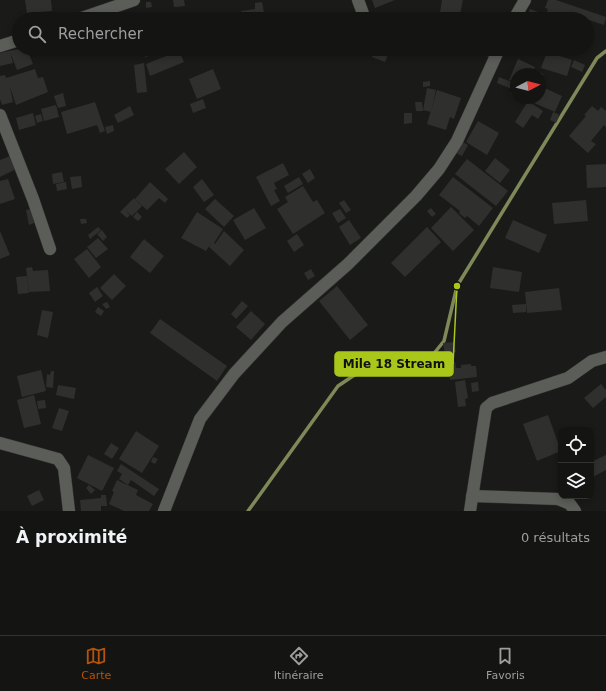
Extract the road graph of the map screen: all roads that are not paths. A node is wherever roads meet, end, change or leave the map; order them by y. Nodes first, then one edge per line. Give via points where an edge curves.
1 (134, 0) edge
2 (358, 0) edge
3 (525, 0) edge
4 (99, 12) edge
5 (362, 12) edge
6 (518, 12) edge
7 (12, 42) edge
8 (0, 46) edge
9 (495, 56) edge
10 (0, 115) edge
11 (50, 249) dead end
12 (606, 357) edge
13 (0, 443) edge
14 (472, 496) junction
15 (69, 511) edge
16 (164, 511) edge
17 (470, 511) edge
18 (574, 511) edge

1 - 4 street
2 - 5 street
3 - 6 street
7 - 8 street
9 - 16 street via 457,141 439,169 416,196 348,264 282,322 234,374 200,419
10 - 11 street
12 - 14 street via 592,361 568,378 492,403 486,408
13 - 15 street via 58,459 64,468
14 - 17 street
14 - 18 street via 558,499 570,504

